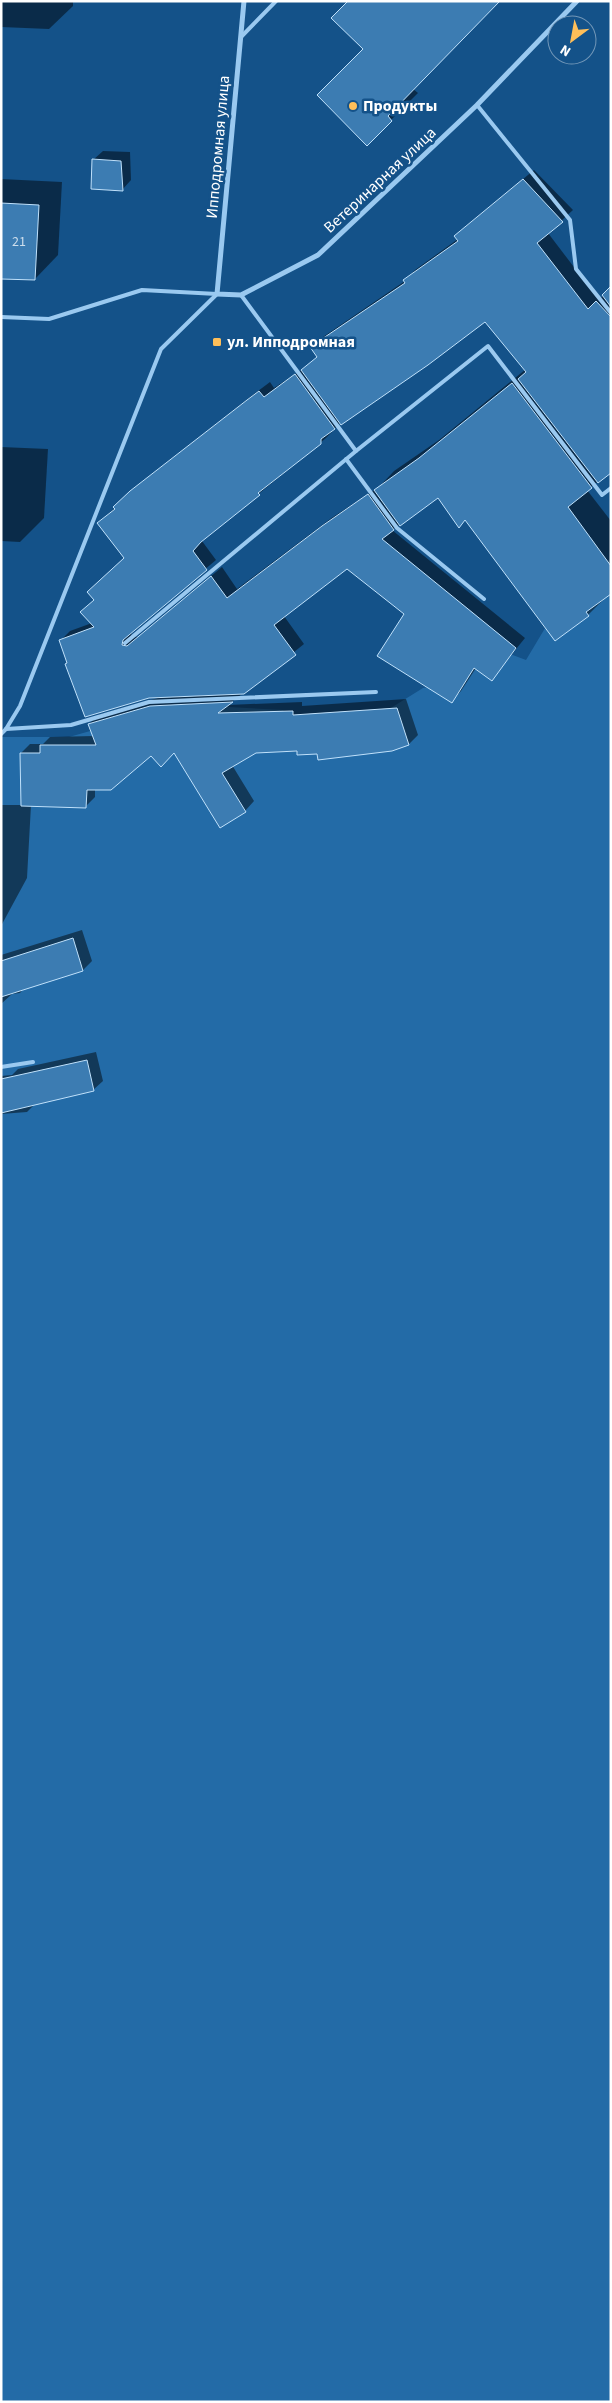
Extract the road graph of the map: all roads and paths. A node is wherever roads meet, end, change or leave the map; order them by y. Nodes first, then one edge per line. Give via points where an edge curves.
1 (244, 1) edge
2 (276, 1) edge
3 (577, 1) edge
4 (240, 38) junction
5 (477, 105) junction
6 (217, 294) junction
7 (241, 295) junction
8 (611, 313) edge
9 (1, 317) edge
10 (356, 451) junction
11 (346, 459) junction
12 (611, 488) edge
13 (484, 599) dead end
14 (125, 643) dead end
15 (376, 692) dead end
16 (6, 729) junction
17 (1, 734) edge
18 (33, 1062) dead end
19 (1, 1067) edge

1 - 4 street, Ипподромная улица
2 - 4 lane
3 - 5 street, Ветеринарная улица
4 - 6 street, Ипподромная улица
5 - 7 street, Ветеринарная улица via 318,255
5 - 8 lane via 570,220 576,269
6 - 7 street, Ветеринарная улица
6 - 9 lane via 142,290 49,319
6 - 16 lane via 161,349 20,706
7 - 10 lane
10 - 11 lane
10 - 12 lane via 488,346 602,495
11 - 13 lane via 397,528
11 - 14 lane
15 - 16 lane via 149,702 71,725
16 - 17 lane
18 - 19 lane

